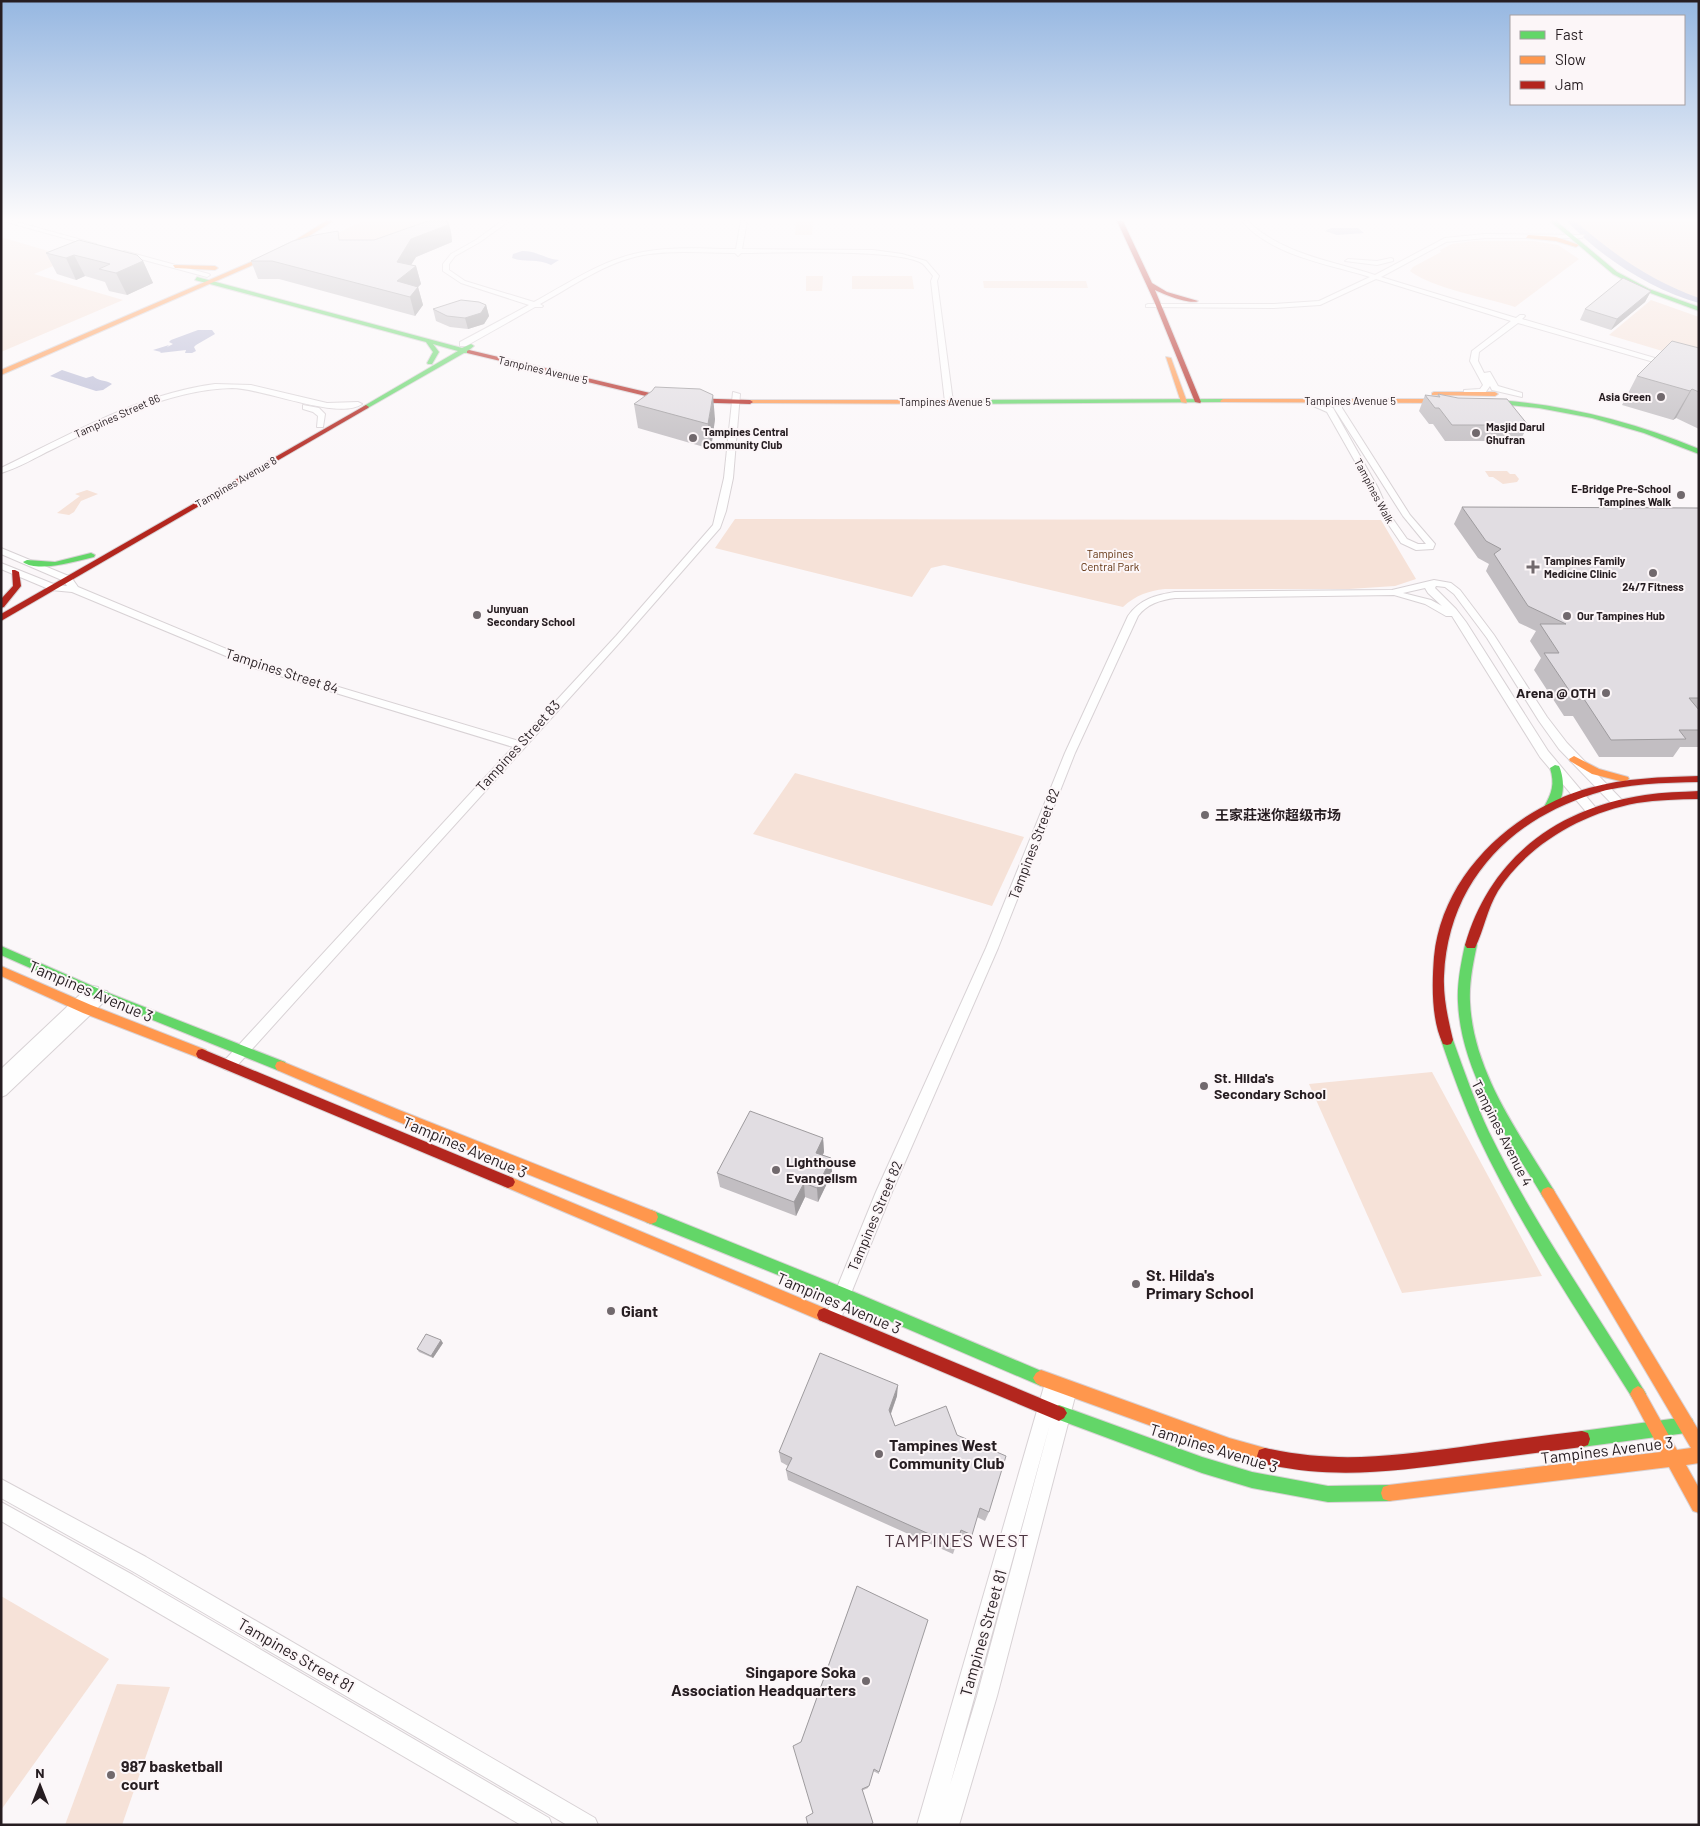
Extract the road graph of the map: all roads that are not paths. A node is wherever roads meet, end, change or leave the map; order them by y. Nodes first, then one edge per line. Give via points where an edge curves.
1 (122, 306) edge
2 (128, 306) edge
3 (303, 306) edge
4 (308, 306) edge
5 (538, 306) edge
6 (937, 306) edge
7 (1153, 306) edge
8 (1153, 306) edge
9 (1480, 306) edge
10 (1484, 306) edge
11 (1525, 319) junction
12 (429, 343) junction
13 (463, 348) junction
14 (1, 362) edge
15 (430, 363) junction
16 (1699, 369) edge
17 (1, 373) edge
18 (1699, 373) edge
19 (1447, 394) junction
20 (1324, 395) junction
21 (1519, 395) junction
22 (1182, 397) junction
23 (1197, 397) junction
24 (736, 398) junction
25 (948, 398) junction
26 (1312, 402) junction
27 (1339, 402) junction
28 (302, 403) junction
29 (358, 404) junction
30 (320, 425) junction
31 (1699, 443) edge
32 (1699, 452) edge
33 (1, 471) edge
34 (1, 478) edge
35 (1, 551) edge
36 (91, 555) junction
37 (27, 562) junction
38 (1, 566) edge
39 (15, 572) junction
40 (57, 575) junction
41 (42, 583) junction
42 (1434, 583) junction
43 (71, 584) junction
44 (54, 588) junction
45 (1392, 593) junction
46 (1, 605) edge
47 (1, 618) edge
48 (1463, 624) junction
49 (519, 745) junction
50 (1574, 759) junction
51 (1555, 768) junction
52 (1699, 779) edge
53 (1635, 781) junction
54 (1601, 786) junction
55 (1577, 794) junction
56 (1699, 795) edge
57 (1618, 803) junction
58 (1550, 807) junction
59 (1592, 811) junction
60 (1, 950) edge
61 (1, 971) edge
62 (97, 993) junction
63 (82, 1007) junction
64 (243, 1050) junction
65 (229, 1065) junction
66 (1, 1078) edge
67 (1, 1091) edge
68 (842, 1294) junction
69 (832, 1317) junction
70 (1060, 1386) junction
71 (1054, 1410) junction
72 (1686, 1425) junction
73 (1658, 1428) junction
74 (1699, 1446) edge
75 (1699, 1455) edge
76 (1674, 1458) junction
77 (1, 1488) edge
78 (1699, 1505) edge
79 (1, 1512) edge
80 (542, 1825) edge
81 (588, 1825) edge
82 (928, 1825) edge
83 (948, 1825) edge

1 - 14 main road
2 - 17 main road
3 - 12 main road, Tampines Avenue 5
4 - 13 main road, Tampines Avenue 5
5 - 13 street
6 - 25 street
7 - 22 main road
8 - 23 main road
9 - 11 street
10 - 11 street
11 - 16 street
11 - 18 street
11 - 19 street via 1476,351 1474,361 1487,385 1484,389
11 - 21 street via 1480,356 1496,388
12 - 13 main road, Tampines Avenue 5
12 - 15 main road via 436,352
13 - 15 main road, Tampines Avenue 8
13 - 24 main road, Tampines Avenue 5 via 652,388
13 - 43 main road, Tampines Avenue 8
15 - 29 main road, Tampines Avenue 8
19 - 20 main road, Tampines Avenue 5
19 - 21 main road, Tampines Avenue 5
20 - 23 main road, Tampines Avenue 5
20 - 27 main road
21 - 31 main road, Tampines Avenue 5 via 1616,413
22 - 23 main road, Tampines Avenue 5
22 - 25 main road, Tampines Avenue 5
23 - 26 main road, Tampines Avenue 5
24 - 25 main road, Tampines Avenue 5
24 - 49 street, Tampines Street 83 via 731,453 717,526
26 - 27 main road, Tampines Avenue 5
26 - 27 street, Tampines Walk via 1330,410 1386,515 1404,541 1416,548 1430,547 1429,540 1407,516 1344,418 1338,408
27 - 32 main road, Tampines Avenue 5 via 1500,401 1548,405 1635,425
28 - 29 street, Tampines Street 86 via 333,407
28 - 30 street, Tampines Street 86 via 322,416
28 - 33 street, Tampines Street 86 via 235,386 164,395
28 - 34 street, Tampines Street 86 via 244,391 180,396 118,420
29 - 30 main road, Tampines Avenue 8
30 - 36 main road, Tampines Avenue 8
35 - 37 street, Tampines Street 84
36 - 37 main road via 55,564
36 - 40 main road, Tampines Avenue 8
37 - 40 street, Tampines Street 84
38 - 39 street
39 - 41 street
39 - 46 main road via 17,586
40 - 41 main road, Tampines Avenue 8
40 - 43 street, Tampines Street 84
41 - 44 street
41 - 46 main road, Tampines Avenue 8
42 - 45 street, Tampines Street 82
42 - 48 street, Tampines Street 82 via 1431,591 1453,610
42 - 50 street via 1448,585 1457,592
43 - 44 main road, Tampines Avenue 8
43 - 49 street, Tampines Street 84 via 261,667
44 - 47 main road, Tampines Avenue 8
45 - 48 street, Tampines Street 82 via 1428,602
45 - 68 street, Tampines Street 82 via 1175,595 1154,599 1137,609 1070,753 992,948
48 - 51 street, Tampines Street 82 via 1529,733
49 - 64 street, Tampines Street 83
50 - 53 main road via 1606,776
50 - 54 street
51 - 55 street, Tampines Street 82
51 - 58 main road via 1560,778 1559,787
52 - 53 main road, Tampines Avenue 4
53 - 54 main road, Tampines Avenue 4
54 - 55 main road, Tampines Avenue 4
54 - 57 street
55 - 58 main road, Tampines Avenue 4
55 - 59 street, Tampines Street 82
56 - 57 main road, Tampines Avenue 4
57 - 59 main road, Tampines Avenue 4
58 - 73 main road, Tampines Avenue 4 via 1484,853 1467,875 1442,936 1438,960 1441,1014 1448,1048 1470,1109 1525,1211
59 - 72 main road, Tampines Avenue 4 via 1544,838 1513,862 1494,885 1468,951 1464,1005 1475,1057 1492,1095
60 - 62 main road, Tampines Avenue 3
61 - 63 main road, Tampines Avenue 3
62 - 63 street
62 - 64 main road, Tampines Avenue 3
63 - 65 main road, Tampines Avenue 3
63 - 66 street
63 - 67 street
64 - 65 street, Tampines Street 83
64 - 68 main road, Tampines Avenue 3
65 - 69 main road, Tampines Avenue 3
68 - 69 street, Tampines Street 82
68 - 70 main road, Tampines Avenue 3
69 - 71 main road, Tampines Avenue 3
70 - 71 street, Tampines Street 81
70 - 73 main road, Tampines Avenue 3 via 1229,1446 1284,1461 1323,1466 1368,1467
71 - 76 main road, Tampines Avenue 3 via 1202,1465 1252,1480 1328,1494 1393,1493
71 - 82 street, Tampines Street 81
71 - 83 street, Tampines Street 81 via 987,1696
72 - 73 main road, Tampines Avenue 3
72 - 74 main road, Tampines Avenue 4
73 - 76 main road, Tampines Avenue 4
75 - 76 main road, Tampines Avenue 3
76 - 78 main road, Tampines Avenue 4
77 - 81 street, Tampines Street 81 via 140,1564
79 - 80 street, Tampines Street 81

